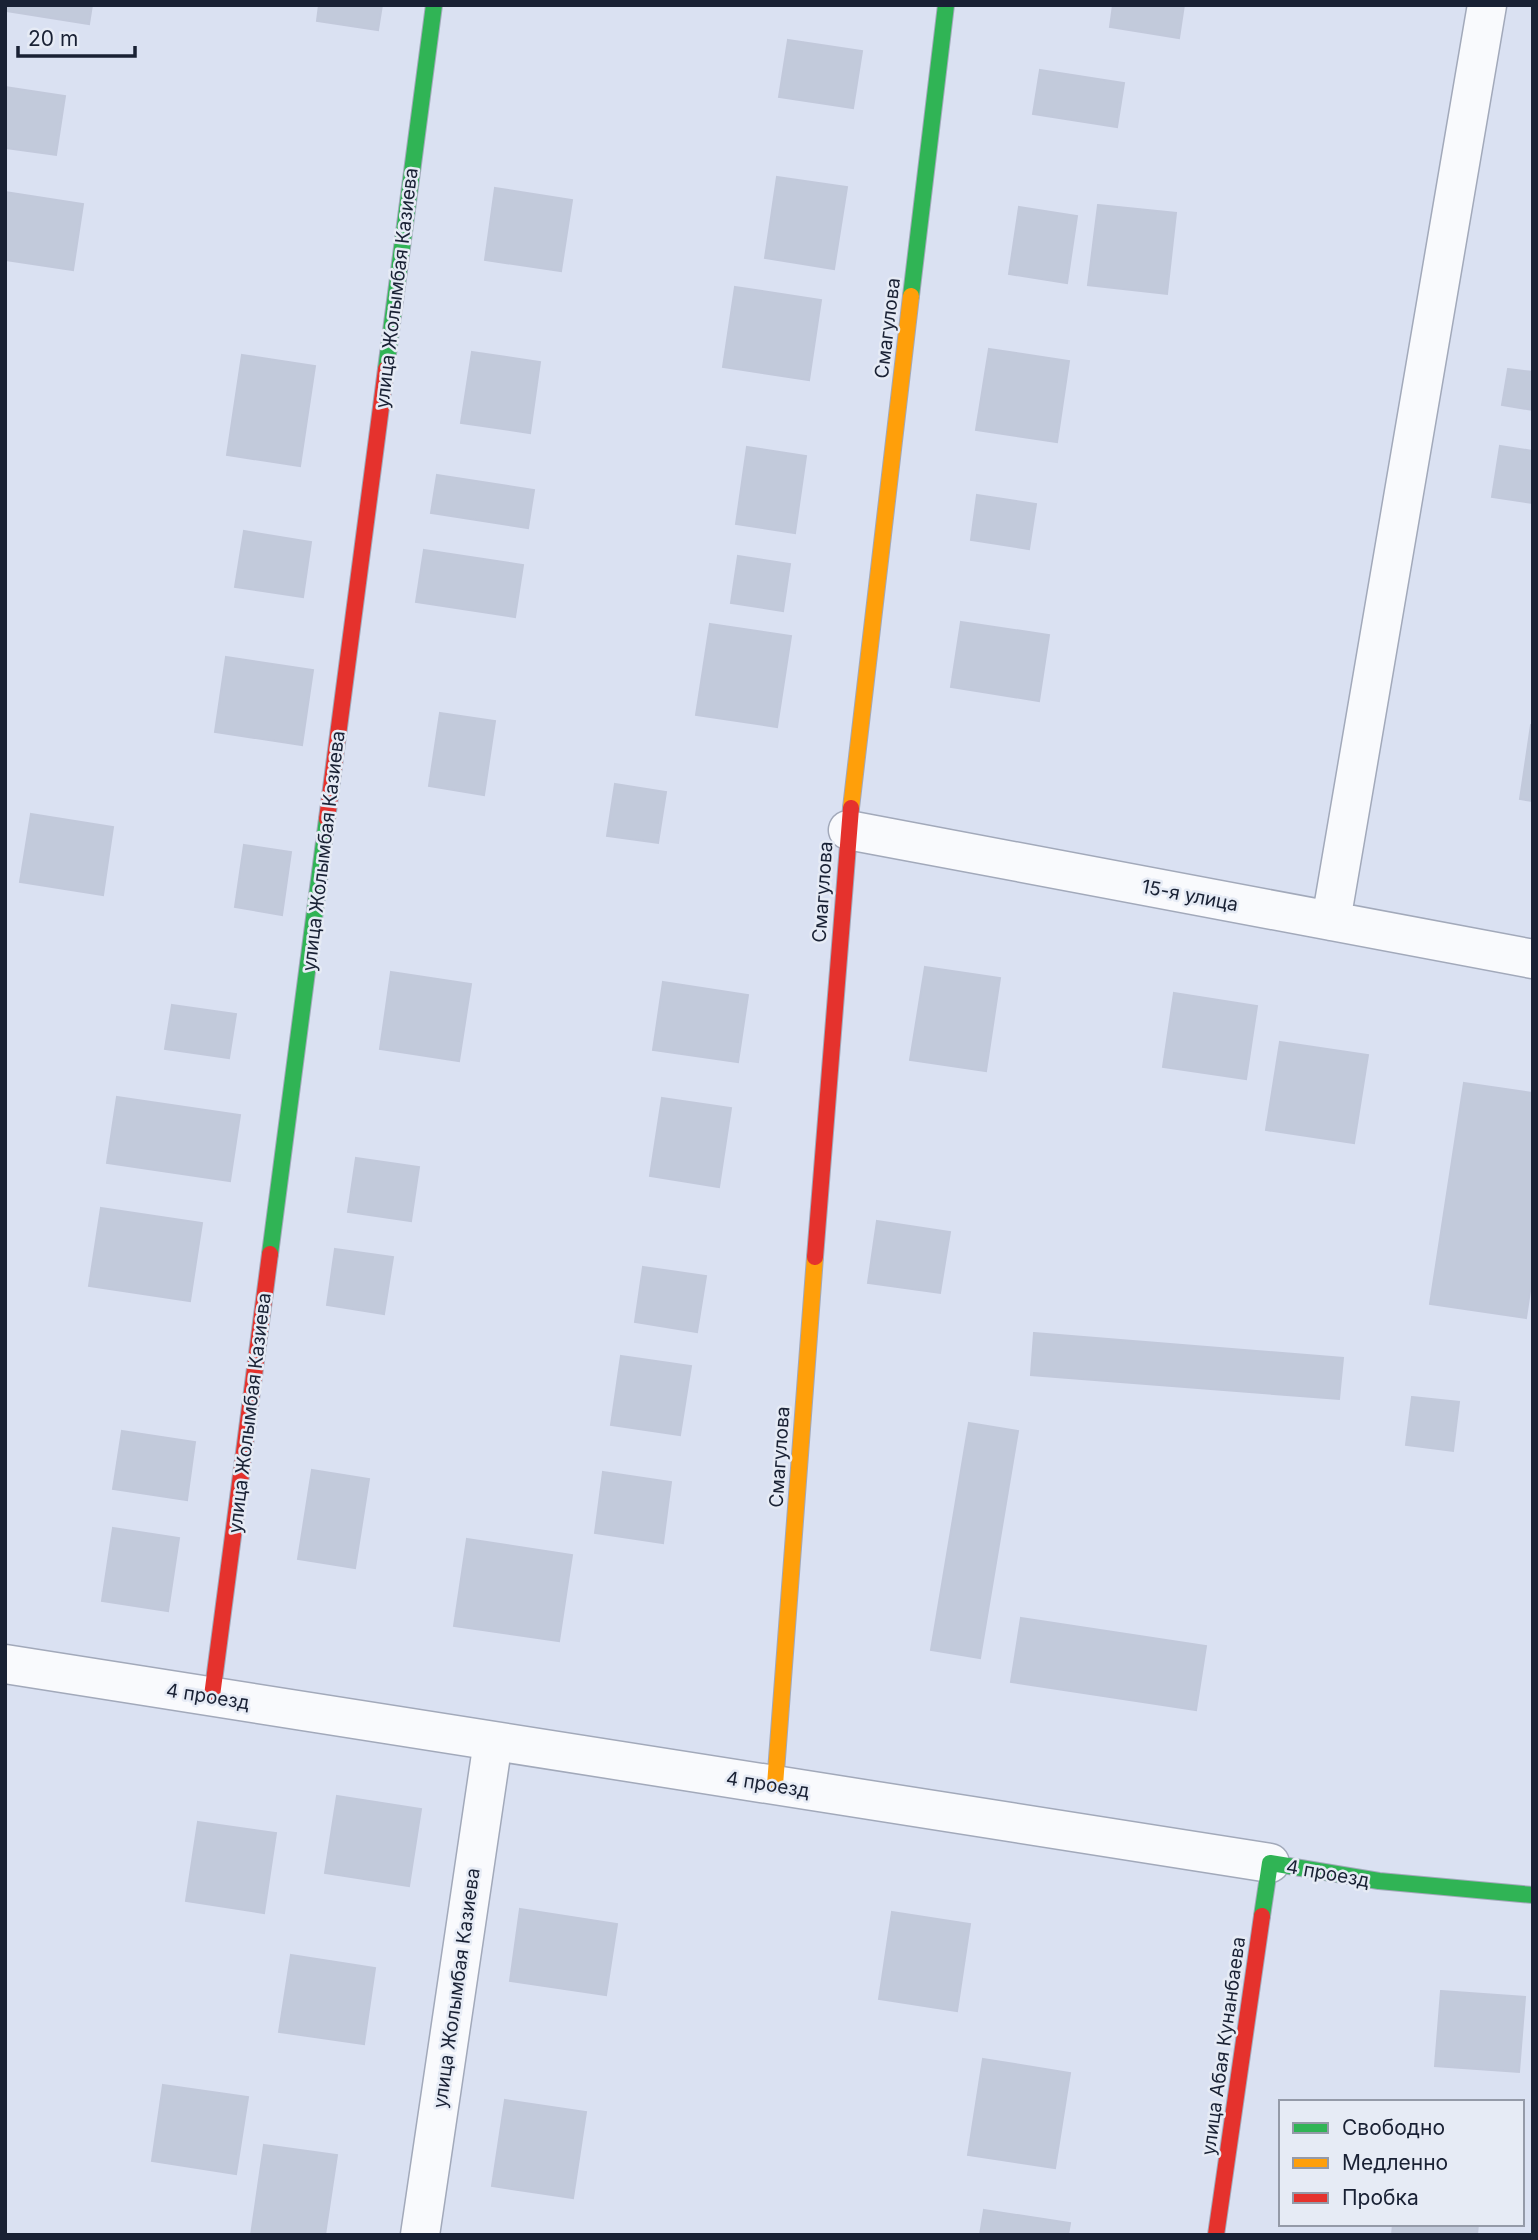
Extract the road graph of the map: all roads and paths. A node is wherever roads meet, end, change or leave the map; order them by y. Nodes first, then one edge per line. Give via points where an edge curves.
1 (433, 5) edge
2 (947, 5) edge
3 (1488, 5) edge
4 (848, 830) junction
5 (1331, 921) junction
6 (1533, 959) edge
7 (5, 1664) edge
8 (212, 1696) junction
9 (493, 1741) junction
10 (775, 1785) junction
11 (1270, 1863) junction
12 (1533, 1895) edge
13 (420, 2235) edge
14 (1216, 2235) edge

1 - 8 street, улица Жолымбая Казиева
2 - 4 street, Смагулова
3 - 5 street
4 - 5 street, 15-я улица
4 - 10 street, Смагулова
5 - 6 street, 15-я улица
7 - 8 street, 4 проезд
8 - 9 street, 4 проезд
9 - 10 street, 4 проезд
9 - 13 street, улица Жолымбая Казиева
10 - 11 street, 4 проезд
11 - 12 street, 4 проезд via 1379,1881
11 - 14 street, улица Абая Кунанбаева

